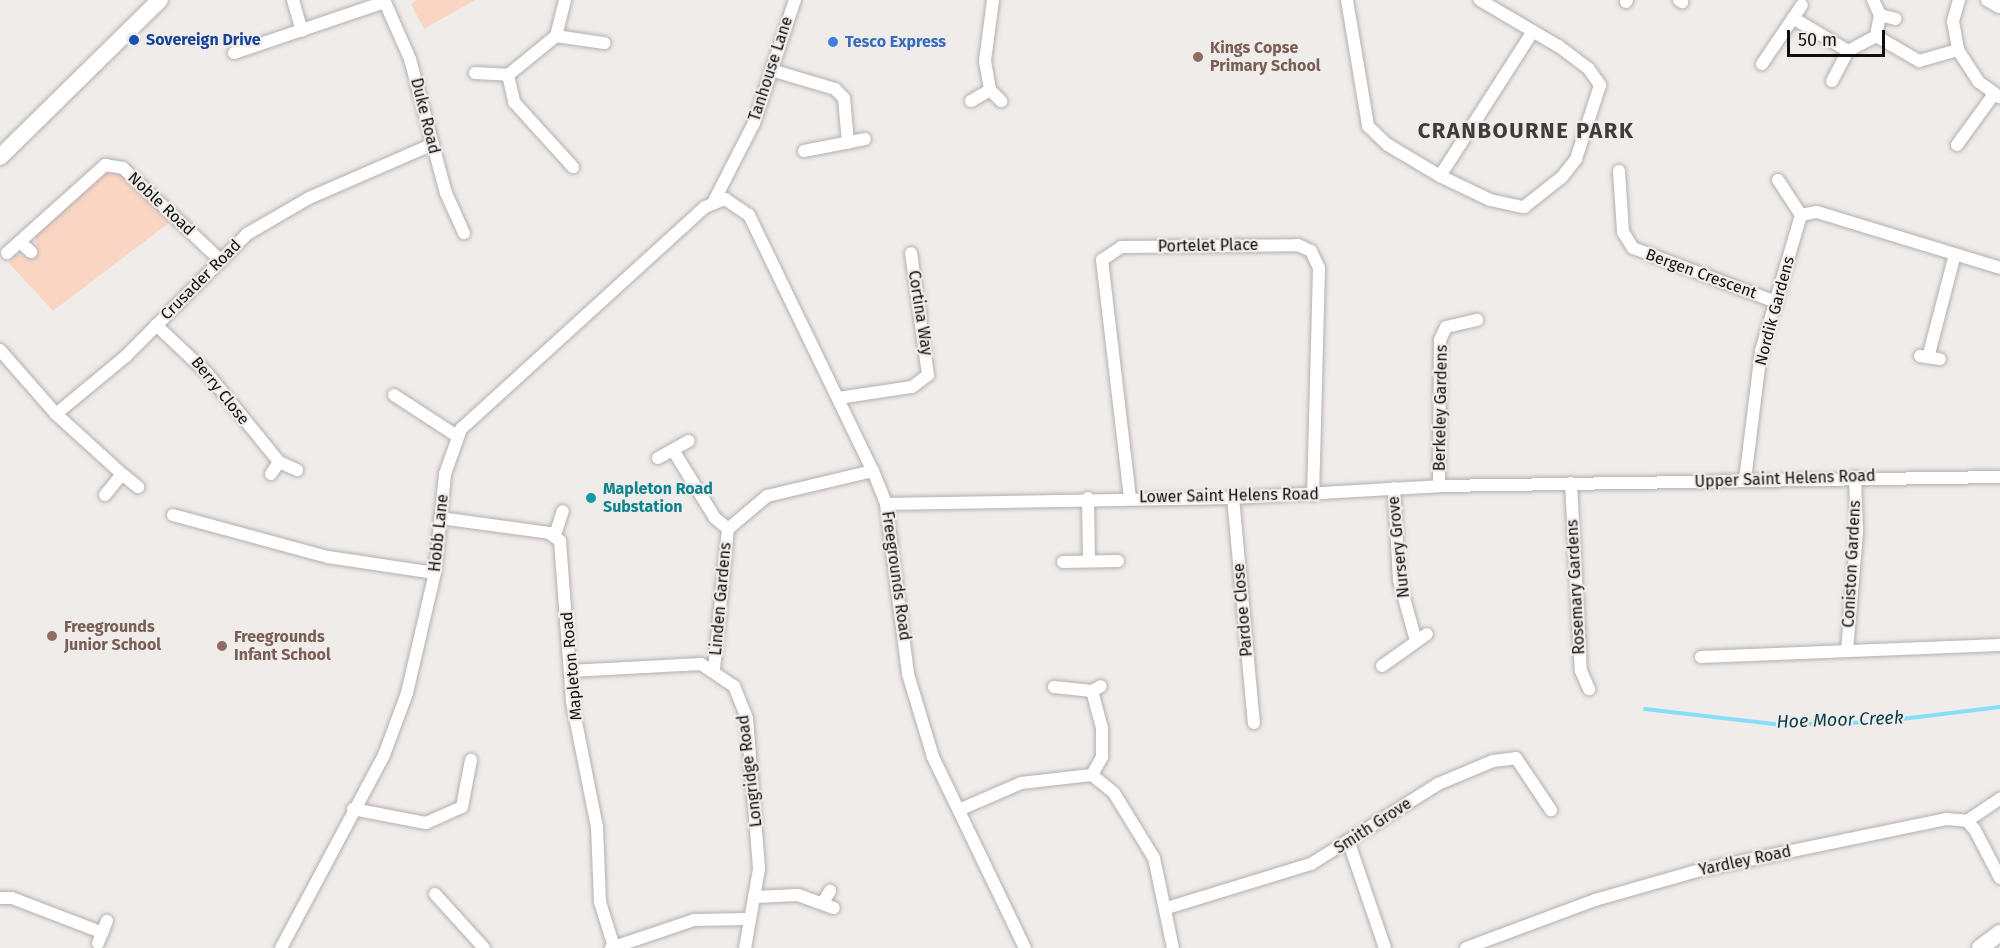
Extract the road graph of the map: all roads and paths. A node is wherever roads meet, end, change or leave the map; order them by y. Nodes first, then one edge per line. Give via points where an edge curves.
1 (160, 0) edge
2 (293, 0) edge
3 (565, 0) edge
4 (795, 0) edge
5 (993, 0) edge
6 (1347, 0) edge
7 (1480, 0) edge
8 (1873, 0) edge
9 (1959, 0) edge
10 (1987, 0) edge
11 (384, 1) edge
12 (1802, 5) dead end
13 (1999, 7) edge
14 (1880, 15) junction
15 (1793, 18) junction
16 (1896, 19) dead end
17 (302, 31) junction
18 (1533, 31) junction
19 (556, 36) junction
20 (1876, 36) junction
21 (604, 43) dead end
22 (1958, 50) junction
23 (1848, 51) junction
24 (234, 53) dead end
25 (1762, 64) dead end
26 (771, 70) junction
27 (475, 74) dead end
28 (508, 75) junction
29 (1832, 81) dead end
30 (990, 90) junction
31 (1997, 96) edge
32 (1001, 100) dead end
33 (971, 101) dead end
34 (865, 139) dead end
35 (848, 143) junction
36 (431, 145) junction
37 (1957, 145) dead end
38 (804, 151) dead end
39 (0, 158) edge
40 (573, 167) dead end
41 (1618, 171) dead end
42 (1440, 176) junction
43 (1778, 180) dead end
44 (714, 201) junction
45 (1801, 215) junction
46 (464, 233) dead end
47 (20, 242) junction
48 (31, 252) dead end
49 (7, 253) dead end
50 (1955, 254) junction
51 (218, 258) junction
52 (914, 258) dead end
53 (2000, 268) edge
54 (1776, 302) junction
55 (1477, 320) dead end
56 (156, 326) junction
57 (2, 356) edge
58 (1930, 356) dead end
59 (394, 395) dead end
60 (838, 398) junction
61 (56, 414) junction
62 (457, 436) junction
63 (689, 441) dead end
64 (674, 450) junction
65 (658, 458) dead end
66 (279, 462) junction
67 (297, 470) dead end
68 (873, 471) junction
69 (122, 474) junction
70 (271, 474) dead end
71 (1855, 477) junction
72 (2000, 477) edge
73 (1746, 480) junction
74 (1570, 483) junction
75 (1439, 486) junction
76 (138, 487) dead end
77 (1394, 488) junction
78 (105, 495) dead end
79 (1314, 495) junction
80 (1088, 498) junction
81 (1130, 498) junction
82 (1233, 498) junction
83 (886, 504) junction
84 (563, 511) dead end
85 (173, 515) dead end
86 (440, 518) junction
87 (728, 529) junction
88 (555, 535) junction
89 (1089, 561) junction
90 (1118, 561) dead end
91 (1063, 562) dead end
92 (435, 573) junction
93 (2000, 645) edge
94 (1847, 651) junction
95 (1701, 657) dead end
96 (1382, 666) dead end
97 (714, 669) junction
98 (570, 671) junction
99 (1054, 687) dead end
100 (1589, 689) dead end
101 (1254, 723) dead end
102 (471, 760) dead end
103 (1092, 775) junction
104 (2000, 799) edge
105 (353, 809) junction
106 (961, 809) junction
107 (1551, 810) dead end
108 (1967, 821) junction
109 (1349, 843) junction
110 (2000, 878) edge
111 (435, 894) dead end
112 (755, 897) junction
113 (0, 898) edge
114 (829, 900) dead end
115 (1167, 908) junction
116 (748, 919) junction
117 (103, 932) dead end
118 (2000, 933) edge
119 (613, 947) edge
120 (281, 948) edge
121 (484, 948) edge
122 (745, 948) edge
123 (1025, 948) edge
124 (1173, 948) edge
125 (1385, 948) edge
126 (1466, 948) edge
127 (1980, 948) edge

1 - 39 street
2 - 17 street
3 - 19 street
4 - 26 street, Tanhouse Lane
5 - 30 street via 985,61
6 - 42 street via 1368,126
7 - 18 street
8 - 14 street
9 - 22 street via 1953,21
10 - 13 street
11 - 17 street
11 - 36 street, Duke Road via 423,97
12 - 15 street
14 - 16 street
14 - 20 street
15 - 23 street
15 - 25 street
17 - 24 street
18 - 42 street
18 - 42 street via 1589,69 1600,85 1576,159 1562,177 1524,207 1490,200
19 - 21 street
19 - 28 street via 537,57
20 - 22 street via 1918,62
20 - 23 street
22 - 31 street
23 - 29 street
26 - 35 street via 835,89 844,98
26 - 44 street, Tanhouse Lane via 754,123
27 - 28 street
28 - 40 street via 514,102
30 - 32 street
30 - 33 street
31 - 37 street
34 - 35 street
35 - 38 street
36 - 46 street, Duke Road
36 - 51 street, Crusader Road via 309,198
41 - 54 street, Bergen Crescent via 1623,232 1633,248
43 - 45 street
44 - 60 street, Freegrounds Road via 734,201 749,215
44 - 62 street, Hobb Lane via 481,405
45 - 50 street via 1817,212
45 - 54 street, Nordik Gardens
47 - 48 street
47 - 49 street, Noble Road
47 - 51 street, Noble Road via 105,165 123,168
50 - 53 street
50 - 58 street
51 - 56 street, Crusader Road
52 - 60 street, Cortina Way via 928,375 912,387
54 - 73 street, Nordik Gardens via 1761,351
55 - 75 street, Berkeley Gardens via 1446,327 1440,340
56 - 61 street, Crusader Road
56 - 66 street, Berry Close via 207,373
57 - 61 street
59 - 62 street
60 - 68 street, Freegrounds Road
61 - 69 street
62 - 86 street, Hobb Lane via 445,474
63 - 64 street
64 - 65 street
64 - 87 street, Linden Gardens via 715,518
66 - 67 street, Berry Close
66 - 70 street
68 - 83 street, Freegrounds Road
68 - 87 street, Linden Gardens via 767,496
69 - 76 street
69 - 78 street
71 - 72 street, Upper Saint Helens Road
71 - 73 street, Upper Saint Helens Road
71 - 94 street, Coniston Gardens via 1857,532
73 - 74 street, Upper Saint Helens Road
74 - 75 street, Lower Saint Helens Road
74 - 100 street, Rosemary Gardens via 1581,671
75 - 77 street, Lower Saint Helens Road
77 - 79 street, Lower Saint Helens Road
77 - 96 street, Nursery Grove via 1400,580 1421,637
79 - 81 street, Portelet Place via 1318,268 1311,251 1298,245 1121,247 1102,260
79 - 82 street, Lower Saint Helens Road
80 - 81 street, Lower Saint Helens Road
80 - 83 street, Lower Saint Helens Road
80 - 89 street
81 - 82 street, Lower Saint Helens Road
82 - 101 street, Pardoe Close
83 - 106 street, Freegrounds Road via 908,674 933,757
84 - 88 street
85 - 92 street via 328,557
86 - 88 street
86 - 92 street, Hobb Lane
87 - 97 street, Linden Gardens
88 - 98 street, Mapleton Road via 564,554
89 - 90 street
89 - 91 street
92 - 105 street, Hobb Lane via 407,693 384,755
93 - 94 street, Coniston Gardens
94 - 95 street, Coniston Gardens
97 - 98 street via 674,664
97 - 112 street, Longridge Road via 734,686 747,719 759,858
98 - 119 street, Mapleton Road via 597,827 600,902
99 - 103 street via 1097,688 1102,757
102 - 105 street via 462,807 426,823
103 - 106 street via 1021,783
103 - 115 street via 1114,793 1154,858
104 - 108 street
105 - 120 street, Hobb Lane
106 - 123 street, Freegrounds Road
107 - 109 street, Smith Grove via 1516,758 1493,761 1438,784
108 - 110 street
108 - 126 street, Yardley Road via 1946,819 1700,870 1595,900
109 - 115 street, Smith Grove via 1311,864
109 - 125 street
111 - 121 street
112 - 114 street via 798,895
112 - 116 street, Longridge Road
113 - 117 street via 12,898
115 - 124 street
116 - 119 street via 694,920
116 - 122 street, Longridge Road
118 - 127 street

